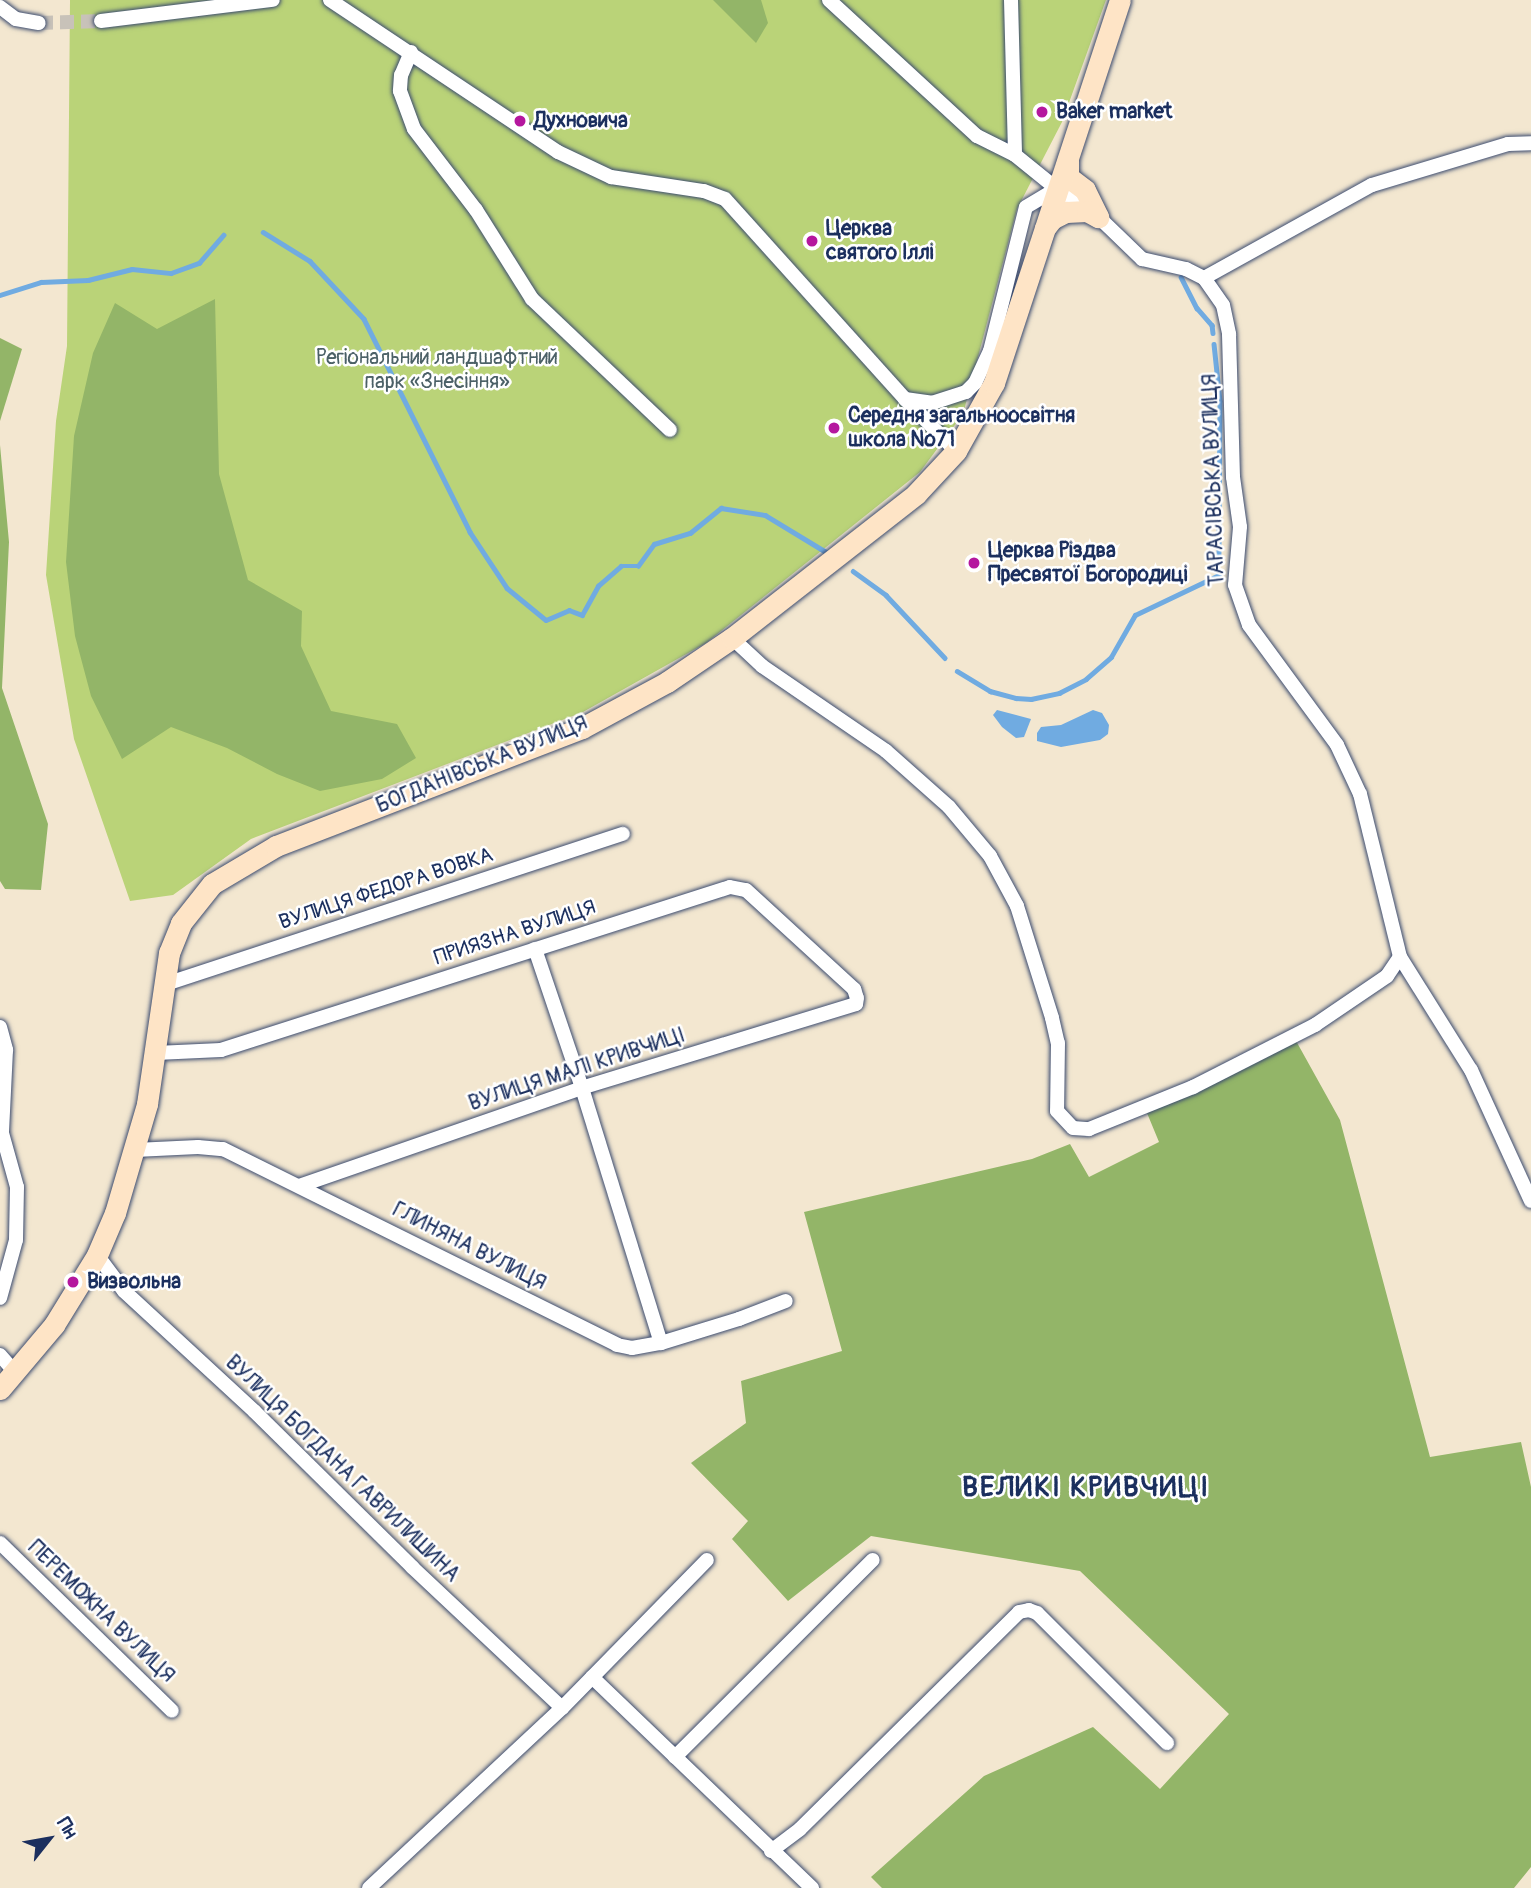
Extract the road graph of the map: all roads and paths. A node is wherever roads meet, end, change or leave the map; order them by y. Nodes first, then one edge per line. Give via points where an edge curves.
1 (273, 0) edge
2 (330, 0) edge
3 (830, 0) edge
4 (1011, 0) edge
5 (1120, 0) edge
6 (0, 7) edge
7 (101, 21) tunnel mouth
8 (39, 23) tunnel mouth
9 (411, 52) junction
10 (1531, 143) edge
11 (1015, 155) junction
12 (1068, 159) junction
13 (1058, 188) junction
14 (1098, 217) junction
15 (1044, 230) junction
16 (1205, 278) junction
17 (905, 399) junction
18 (670, 430) dead end
19 (956, 452) junction
20 (732, 638) junction
21 (623, 834) dead end
22 (535, 949) junction
23 (1400, 957) junction
24 (163, 985) junction
25 (854, 989) joint
26 (0, 1027) edge
27 (156, 1053) junction
28 (582, 1088) junction
29 (135, 1150) junction
30 (299, 1186) junction
31 (1531, 1201) edge
32 (97, 1255) junction
33 (0, 1298) edge
34 (786, 1301) dead end
35 (661, 1343) junction
36 (0, 1354) edge
37 (15, 1372) junction
38 (0, 1389) edge
39 (0, 1543) edge
40 (707, 1560) dead end
41 (873, 1560) dead end
42 (592, 1677) junction
43 (562, 1708) junction
44 (172, 1711) dead end
45 (1167, 1743) dead end
46 (675, 1757) junction
47 (771, 1851) junction
48 (369, 1888) edge
49 (812, 1888) edge

1 - 7 street
2 - 9 street
3 - 11 street via 977,136
4 - 11 street
5 - 12 main road, БОГДАНІВСЬКА ВУЛИЦЯ
6 - 8 street via 16,19
9 - 17 street via 558,152 611,177 704,191 725,199
9 - 18 street via 400,91 414,129 476,210 531,299
10 - 16 street via 1508,144 1371,185
11 - 13 street
12 - 13 main road, БОГДАНІВСЬКА ВУЛИЦЯ
12 - 14 main road via 1068,177 1085,190
13 - 14 street
13 - 15 main road, БОГДАНІВСЬКА ВУЛИЦЯ
13 - 17 street via 1026,207 990,351 975,383 967,391 932,404
14 - 15 main road via 1087,211 1066,212
14 - 16 street via 1142,259
15 - 19 main road, БОГДАНІВСЬКА ВУЛИЦЯ via 994,383
16 - 23 street, ТАРАСІВСЬКА ВУЛИЦЯ via 1223,305 1229,334 1233,477 1240,527 1235,584 1249,625 1337,745 1360,794
17 - 19 street
19 - 20 main road, БОГДАНІВСЬКА ВУЛИЦЯ via 916,494
20 - 23 street via 762,666 886,751 948,807 990,856 1017,906 1052,1018 1058,1042 1058,1111 1073,1128 1089,1129 1193,1087 1315,1025 1387,976
20 - 24 main road, БОГДАНІВСЬКА ВУЛИЦЯ via 667,682 582,728 276,846 238,866 212,884 181,923
21 - 24 street, ВУЛИЦЯ ФЕДОРА ВОВКА
22 - 25 street, ПРИЯЗНА ВУЛИЦЯ via 730,887 746,890
22 - 27 street, ПРИЯЗНА ВУЛИЦЯ via 221,1050
22 - 28 street
23 - 31 street, ТАРАСІВСЬКА ВУЛИЦЯ via 1471,1070
24 - 27 main road, БОГДАНІВСЬКА ВУЛИЦЯ
25 - 28 street, ВУЛИЦЯ МАЛІ КРИВЧИЦІ via 856,1004
26 - 33 street via 6,1050 2,1133 17,1187 16,1240
27 - 29 main road, БОГДАНІВСЬКА ВУЛИЦЯ
28 - 30 street, ВУЛИЦЯ МАЛІ КРИВЧИЦІ
28 - 35 street
29 - 30 street, ГЛИНЯНА ВУЛИЦЯ via 223,1149
29 - 32 main road, БОГДАНІВСЬКА ВУЛИЦЯ via 116,1213
30 - 35 street, ГЛИНЯНА ВУЛИЦЯ via 617,1345 632,1348
32 - 37 main road, БОГДАНІВСЬКА ВУЛИЦЯ via 54,1325
32 - 43 street, ВУЛИЦЯ БОГДАНА ГАВРИЛИШИНА via 124,1291
34 - 35 street, ГЛИНЯНА ВУЛИЦЯ
36 - 37 street
37 - 38 main road, БОГДАНІВСЬКА ВУЛИЦЯ
39 - 44 street, ПЕРЕМОЖНА ВУЛИЦЯ
40 - 42 street
41 - 46 street
42 - 43 street
42 - 46 street
43 - 48 street
45 - 47 street via 1037,1614 1019,1612 800,1829
46 - 47 street
47 - 49 street

